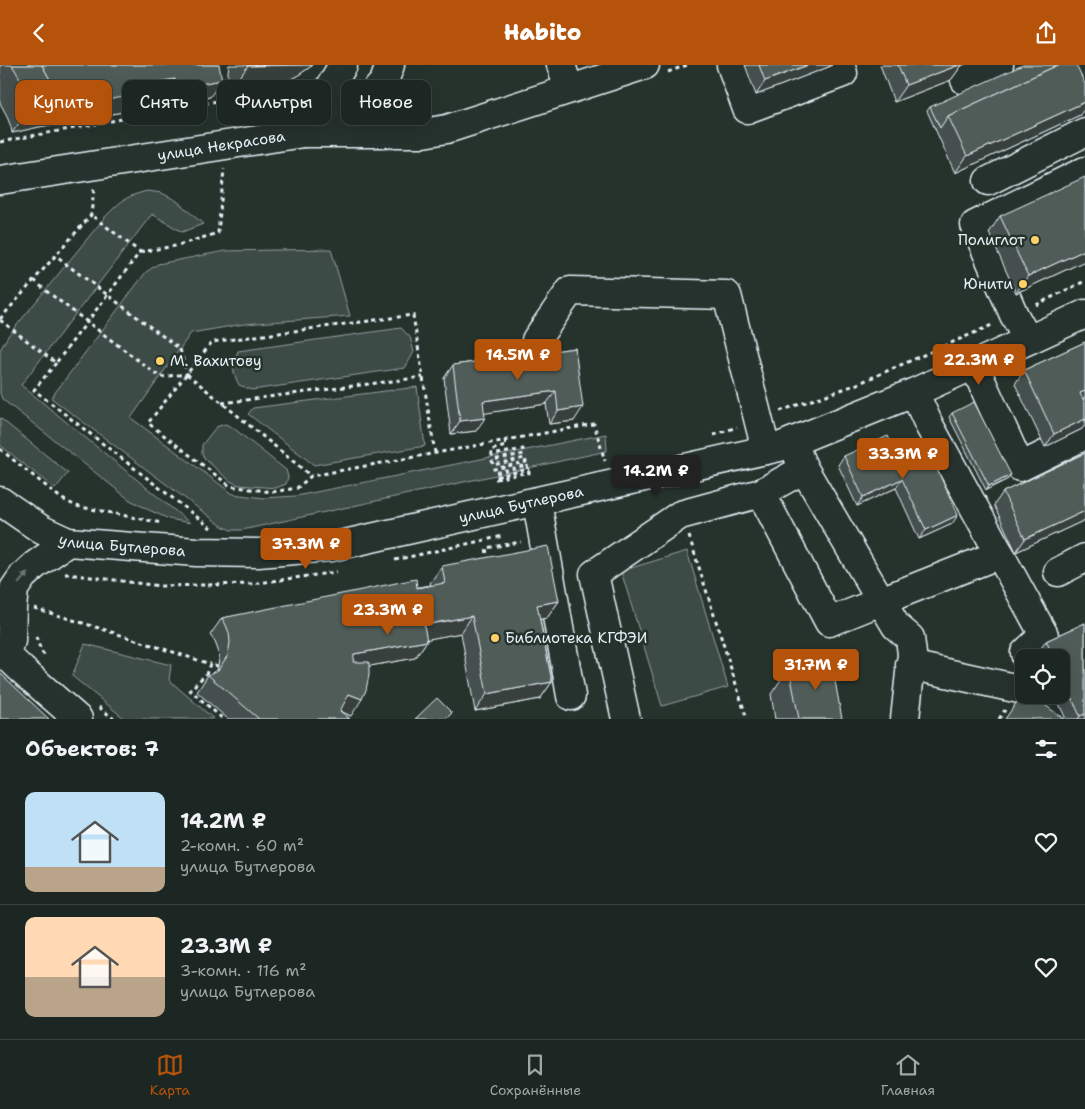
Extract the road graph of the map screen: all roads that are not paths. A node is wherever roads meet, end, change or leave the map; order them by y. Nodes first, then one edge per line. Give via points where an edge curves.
1 (343, 65) edge
2 (390, 65) edge
3 (645, 65) edge
4 (731, 65) edge
5 (840, 65) edge
6 (999, 65) edge
7 (565, 77) edge
8 (965, 81) dead end
9 (1085, 132) edge
10 (304, 133) junction
11 (1085, 171) edge
12 (0, 181) edge
13 (988, 181) dead end
14 (1085, 314) edge
15 (536, 340) dead end
16 (1028, 340) junction
17 (974, 365) junction
18 (913, 393) junction
19 (1085, 435) edge
20 (792, 442) junction
21 (766, 450) junction
22 (804, 469) junction
23 (761, 493) junction
24 (0, 501) edge
25 (537, 502) junction
26 (68, 542) junction
27 (1000, 554) junction
28 (1085, 558) edge
29 (1058, 572) dead end
30 (0, 601) edge
31 (880, 601) junction
32 (6, 645) edge
33 (1029, 649) edge
34 (910, 665) junction
35 (1015, 688) edge
36 (571, 696) dead end
37 (78, 719) edge
38 (626, 719) edge
39 (905, 719) edge

1 - 10 main road
2 - 10 main road via 384,82 373,94
3 - 7 main road, улица Некрасова
4 - 5 main road via 747,109 843,73
6 - 8 main road
7 - 10 main road, улица Некрасова via 448,129 423,133
9 - 13 main road
10 - 12 main road, улица Некрасова
11 - 16 main road via 975,225
14 - 16 main road, улица Бутлерова
15 - 21 main road via 570,291 727,295
16 - 17 main road, улица Бутлерова
17 - 18 main road, улица Бутлерова
17 - 19 main road via 1020,467
18 - 20 main road, улица Бутлерова
18 - 27 main road
20 - 21 main road, улица Бутлерова
20 - 22 main road
21 - 25 main road, улица Бутлерова
22 - 23 main road
22 - 31 main road
23 - 31 main road via 829,622
23 - 38 main road via 680,515 594,574
24 - 26 main road, улица Бутлерова via 42,530
25 - 26 main road, улица Бутлерова via 331,547 258,553 196,552
25 - 36 main road
32 -> 26 main road via 14,589 35,565
27 - 31 main road
27 - 33 main road via 1044,635
28 - 29 main road
30 - 32 main road
31 - 34 main road via 896,626 910,639
32 - 37 main road via 22,670
34 - 35 main road
34 - 39 main road

